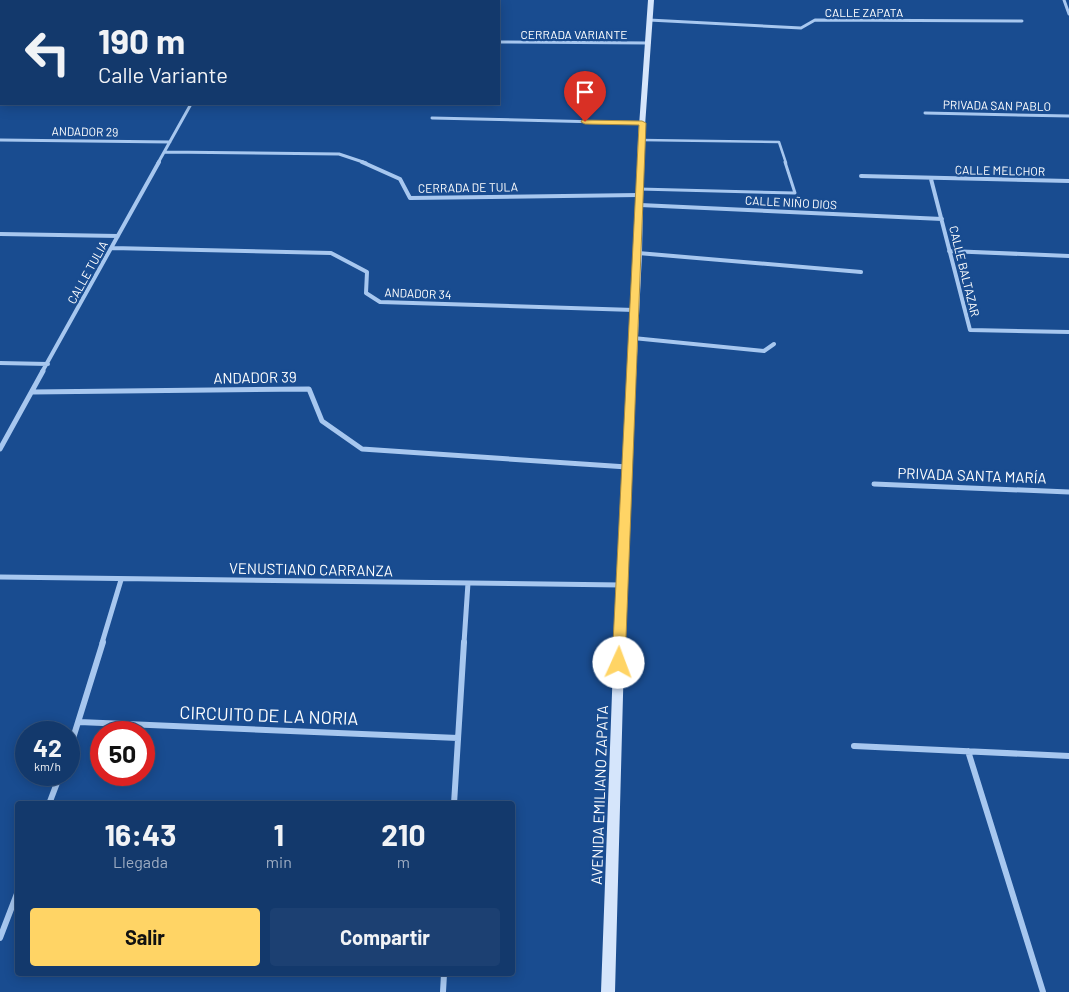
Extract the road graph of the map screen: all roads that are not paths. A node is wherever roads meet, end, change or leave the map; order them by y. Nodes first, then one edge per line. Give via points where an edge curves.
1 (651, 0) edge
2 (1064, 0) edge
3 (1069, 14) edge
4 (649, 20) junction
5 (1022, 21) dead end
6 (500, 42) edge
7 (649, 43) junction
8 (190, 105) edge
9 (925, 113) dead end
10 (1069, 116) edge
11 (432, 118) dead end
12 (642, 123) junction
13 (0, 140) edge
14 (641, 140) junction
15 (170, 142) junction
16 (164, 152) junction
17 (860, 176) dead end
18 (931, 179) junction
19 (1069, 181) edge
20 (639, 197) junction
21 (942, 219) junction
22 (0, 234) edge
23 (118, 236) junction
24 (112, 248) junction
25 (949, 251) junction
26 (638, 253) junction
27 (1069, 256) edge
28 (861, 272) dead end
29 (634, 310) junction
30 (1069, 332) edge
31 (632, 338) junction
32 (774, 344) dead end
33 (0, 363) edge
34 (48, 364) junction
35 (32, 392) junction
36 (0, 449) edge
37 (627, 467) junction
38 (874, 484) dead end
39 (1069, 492) edge
40 (0, 578) edge
41 (122, 580) junction
42 (468, 583) junction
43 (621, 585) junction
44 (79, 721) edge
45 (80, 722) edge
46 (458, 738) junction
47 (854, 746) dead end
48 (968, 751) junction
49 (1069, 756) edge
50 (56, 786) edge
51 (50, 801) edge
52 (454, 801) edge
53 (15, 899) edge
54 (0, 938) edge
55 (444, 976) edge
56 (443, 992) edge
57 (608, 992) edge
58 (1043, 992) edge

1 - 4 main road, AVENIDA EMILIANO ZAPATA
2 - 3 street
4 - 5 street, CALLE ZAPATA via 801,28 815,20
4 - 7 main road, AVENIDA EMILIANO ZAPATA
6 - 7 street, CERRADA VARIANTE
7 - 12 main road, AVENIDA EMILIANO ZAPATA
8 - 15 street, CALLE TULIA
9 - 10 street, PRIVADA SAN PABLO
11 - 12 street
12 - 14 main road, AVENIDA EMILIANO ZAPATA
13 - 15 street, ANDADOR 29
14 - 20 main road, AVENIDA EMILIANO ZAPATA
14 - 20 lane via 779,142 795,193
15 - 16 street, CALLE TULIA
16 - 20 street, CERRADA DE TULA via 339,154 373,165 400,179 410,198
16 - 23 street, CALLE TULIA
17 - 18 street, CALLE MELCHOR
18 - 19 street, CALLE MELCHOR
18 - 21 street, CALLE BALTAZAR
20 - 21 street, CALLE NIÑO DIOS
20 - 26 main road, AVENIDA EMILIANO ZAPATA
21 - 25 street, CALLE BALTAZAR
22 - 23 street
23 - 24 street, CALLE TULIA
24 - 29 street, ANDADOR 34 via 331,253 367,272 366,293 380,302
24 - 34 street, CALLE TULIA
25 - 27 street
25 - 30 street, CALLE BALTAZAR via 970,330
26 - 28 street
26 - 29 main road, AVENIDA EMILIANO ZAPATA
29 - 31 main road, AVENIDA EMILIANO ZAPATA
31 - 32 street via 764,351
31 - 37 main road, AVENIDA EMILIANO ZAPATA
33 - 34 street
34 - 35 street, CALLE TULIA
35 - 36 street, CALLE TULIA
35 - 37 street, ANDADOR 39 via 309,389 322,421 362,449
37 - 43 main road, AVENIDA EMILIANO ZAPATA
38 - 39 street, PRIVADA SANTA MARÍA
40 - 41 street, VENUSTIANO CARRANZA
41 - 42 street, VENUSTIANO CARRANZA
41 - 44 street
42 - 43 street, VENUSTIANO CARRANZA
42 - 46 street
43 - 57 main road, AVENIDA EMILIANO ZAPATA
45 - 46 street, CIRCUITO DE LA NORIA
46 - 52 street
47 - 48 street
48 - 49 street
48 - 58 street
50 - 51 street
53 - 54 street
55 - 56 street

